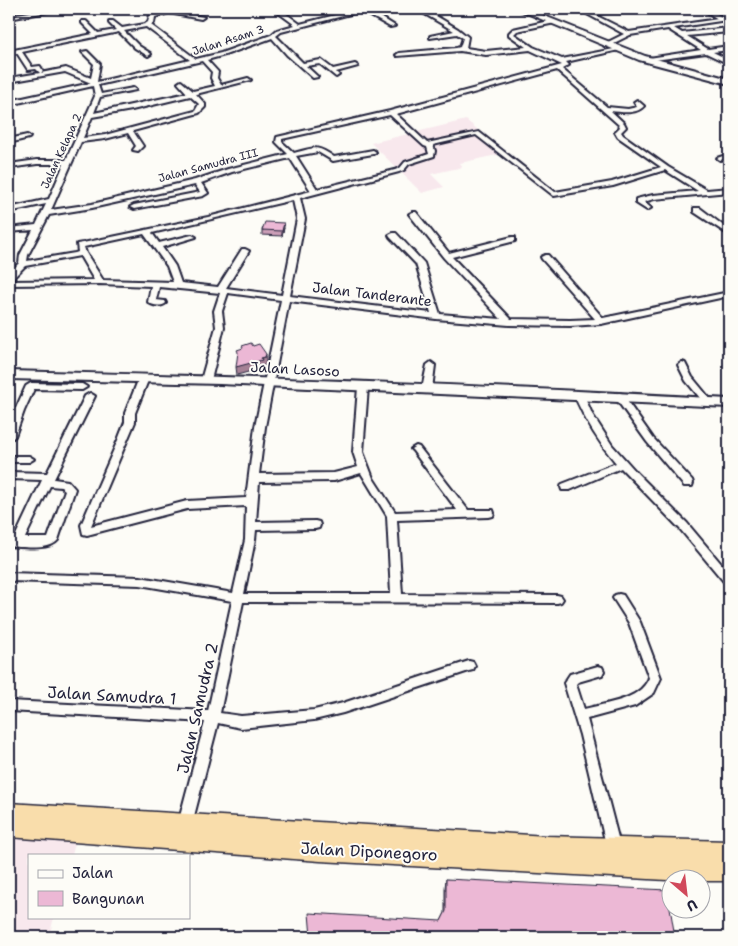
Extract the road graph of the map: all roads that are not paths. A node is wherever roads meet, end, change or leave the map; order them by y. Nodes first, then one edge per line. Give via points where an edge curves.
1 (61, 9) edge
2 (180, 9) edge
3 (364, 9) edge
4 (400, 9) edge
5 (521, 9) edge
6 (616, 9) edge
7 (705, 9) edge
8 (146, 10) edge
9 (278, 10) dead end
10 (168, 12) junction
11 (153, 16) junction
12 (9, 17) edge
13 (201, 17) dead end
14 (727, 20) edge
15 (84, 22) dead end
16 (111, 22) dead end
17 (553, 22) junction
18 (147, 25) junction
19 (299, 26) junction
20 (392, 26) dead end
21 (669, 27) junction
22 (729, 30) edge
23 (122, 31) junction
24 (459, 32) junction
25 (628, 34) junction
26 (97, 35) junction
27 (682, 35) junction
28 (273, 36) junction
29 (432, 37) dead end
30 (507, 40) dead end
31 (518, 40) junction
32 (606, 45) junction
33 (531, 48) junction
34 (729, 48) edge
35 (460, 49) junction
36 (616, 49) junction
37 (18, 51) junction
38 (706, 51) junction
39 (85, 52) dead end
40 (9, 53) edge
41 (148, 54) dead end
42 (399, 55) dead end
43 (203, 59) junction
44 (649, 60) junction
45 (195, 61) junction
46 (561, 61) junction
47 (729, 62) edge
48 (301, 65) junction
49 (355, 66) dead end
50 (558, 68) junction
51 (42, 73) junction
52 (315, 77) dead end
53 (9, 80) edge
54 (248, 80) dead end
55 (729, 82) edge
56 (94, 83) junction
57 (181, 83) dead end
58 (219, 87) junction
59 (133, 90) dead end
60 (192, 93) junction
61 (98, 96) junction
62 (9, 102) edge
63 (637, 102) dead end
64 (604, 109) junction
65 (391, 113) junction
66 (89, 116) junction
67 (129, 130) junction
68 (27, 137) dead end
69 (80, 140) junction
70 (9, 141) edge
71 (429, 145) junction
72 (136, 150) dead end
73 (373, 152) dead end
74 (292, 155) junction
75 (729, 156) edge
76 (720, 158) dead end
77 (69, 162) junction
78 (9, 166) edge
79 (666, 168) junction
80 (197, 182) junction
81 (729, 190) edge
82 (315, 191) junction
83 (705, 192) junction
84 (296, 196) junction
85 (50, 201) junction
86 (134, 207) dead end
87 (647, 208) dead end
88 (9, 210) edge
89 (697, 210) dead end
90 (46, 213) junction
91 (414, 214) dead end
92 (39, 227) junction
93 (9, 230) edge
94 (148, 232) junction
95 (729, 233) edge
96 (393, 235) dead end
97 (192, 237) dead end
98 (512, 239) dead end
99 (158, 246) junction
100 (245, 251) dead end
101 (82, 252) junction
102 (447, 256) junction
103 (545, 257) dead end
104 (23, 264) junction
105 (9, 277) edge
106 (100, 282) junction
107 (9, 283) edge
108 (155, 284) junction
109 (178, 285) junction
110 (222, 290) junction
111 (729, 294) edge
112 (285, 297) junction
113 (162, 303) dead end
114 (436, 316) junction
115 (601, 321) junction
116 (509, 322) junction
117 (431, 365) dead end
118 (682, 365) dead end
119 (9, 376) edge
120 (144, 378) junction
121 (206, 380) junction
122 (268, 382) junction
123 (363, 386) junction
124 (82, 388) dead end
125 (427, 389) junction
126 (579, 395) junction
127 (90, 396) dead end
128 (619, 396) junction
129 (708, 402) junction
130 (729, 403) edge
131 (14, 411) edge
132 (10, 436) dead end
133 (416, 449) dead end
134 (9, 459) edge
135 (29, 460) dead end
136 (622, 464) junction
137 (363, 469) junction
138 (9, 475) edge
139 (254, 478) junction
140 (47, 480) junction
141 (688, 483) dead end
142 (566, 487) dead end
143 (251, 502) junction
144 (489, 513) dead end
145 (464, 514) junction
146 (392, 516) junction
147 (314, 525) dead end
148 (250, 526) junction
149 (12, 542) edge
150 (9, 577) edge
151 (729, 580) edge
152 (238, 598) junction
153 (398, 598) junction
154 (619, 598) dead end
155 (557, 599) dead end
156 (469, 666) dead end
157 (598, 671) dead end
158 (9, 706) edge
159 (580, 715) junction
160 (213, 717) junction
161 (9, 814) edge
162 (185, 824) junction
163 (9, 826) edge
164 (614, 850) junction
165 (729, 853) edge
166 (729, 869) edge

1 - 12 street
2 - 10 street
3 - 19 street, Jalan Asam 3
3 - 20 street
4 - 24 street via 422,10
5 - 17 street
6 - 25 street via 590,14
7 - 14 street
8 - 11 street
9 - 19 street
10 - 11 street
10 - 13 street
11 - 18 street
14 - 21 street
15 - 26 street
16 - 23 street
17 - 31 street via 511,32
17 - 32 street
18 - 23 street
18 - 45 street
19 - 28 street, Jalan Asam 3
21 - 25 street
21 - 27 street
22 - 27 street
23 - 26 street
23 - 41 street via 134,46
24 - 29 street
24 - 35 street via 466,38 466,44
25 - 32 street
26 - 37 street
27 - 38 street
28 - 43 street, Jalan Asam 3
28 - 48 street
30 - 31 street
31 - 33 street
32 - 36 street
33 - 35 street via 486,52
33 - 46 street
34 - 38 street
35 - 42 street
36 - 44 street
36 - 46 street
37 - 40 street
37 - 51 street via 30,69 38,67
38 - 44 street
38 - 47 street
39 - 56 street via 97,64
43 - 45 street, Jalan Asam 3
43 - 58 street via 215,72 214,78
44 - 55 street
45 - 56 street, Jalan Asam 3
46 - 50 street via 566,65
48 - 49 street via 319,62 334,73
48 - 52 street
50 - 64 street
50 - 65 street
51 - 53 street
51 - 56 street via 66,70
54 - 58 street
56 - 61 street
56 - 62 street, Jalan Asam 3
57 - 60 street
58 - 60 street
59 - 61 street
60 - 66 street
60 - 67 street via 202,106 198,112
61 - 66 street, Jalan Kelapa 2
63 - 64 street via 641,106 633,110
64 - 79 street via 624,126 618,134
65 - 71 street via 419,140
65 - 74 street via 278,139
66 - 69 street, Jalan Kelapa 2
67 - 69 street
67 - 72 street via 140,146
68 - 70 street
69 - 77 street, Jalan Kelapa 2
71 - 79 street via 477,133 555,194 613,184
71 - 82 street via 432,155 407,163 400,170
73 - 74 street, Jalan Samudra III via 338,159 331,159 320,150
74 - 80 street, Jalan Samudra III via 230,170
74 - 82 street
75 - 76 street
77 - 78 street
77 - 85 street, Jalan Kelapa 2
79 - 83 street
80 - 86 street via 203,194
80 - 90 street, Jalan Samudra III
81 - 83 street
82 - 84 street
83 - 87 street via 639,201
84 - 94 street
84 - 112 street via 301,219
85 - 88 street
85 - 90 street, Jalan Kelapa 2
89 - 95 street
90 - 92 street, Jalan Kelapa 2
91 - 102 street
92 - 93 street
92 - 104 street, Jalan Kelapa 2 via 24,255
94 - 99 street
94 - 101 street via 83,245 80,246
96 - 114 street via 420,263
97 - 99 street
98 - 102 street
99 - 109 street
100 - 110 street
101 - 104 street
101 - 106 street
102 - 116 street
103 - 115 street
104 - 105 street, Jalan Kelapa 2
106 - 107 street, Jalan Tanderante
106 - 108 street, Jalan Tanderante
108 - 109 street, Jalan Tanderante
108 - 113 street via 152,302
109 - 110 street, Jalan Tanderante
110 - 112 street, Jalan Tanderante
110 - 121 street via 218,311 220,327
111 - 115 street, Jalan Tanderante
112 - 114 street, Jalan Tanderante
112 - 122 street
114 - 116 street, Jalan Tanderante
115 - 116 street, Jalan Tanderante
117 - 125 street
118 - 129 street via 686,376
119 - 120 street, Jalan Lasoso
120 - 121 street, Jalan Lasoso
120 - 143 street via 123,440 86,525 87,531 187,505
121 - 122 street, Jalan Lasoso
122 - 123 street, Jalan Lasoso
122 - 139 street, Jalan Samudra 2
123 - 125 street, Jalan Lasoso
123 - 137 street via 358,452
124 - 131 street via 31,386
125 - 126 street, Jalan Lasoso
126 - 128 street, Jalan Lasoso
126 - 136 street via 591,425
127 - 140 street
128 - 129 street, Jalan Lasoso
128 - 141 street via 650,440
129 - 130 street, Jalan Lasoso
131 - 132 street
133 - 145 street
134 - 135 street
136 - 142 street
136 - 151 street via 687,529
137 - 139 street via 334,477
137 - 146 street
138 - 140 street
139 - 143 street, Jalan Samudra 2
140 - 149 street via 20,538
140 - 149 street via 70,489 53,540 48,544
143 - 148 street, Jalan Samudra 2
144 - 145 street
145 - 146 street
146 - 153 street
147 - 148 street
148 - 152 street, Jalan Samudra 2
150 - 152 street via 140,581
152 - 153 street
152 - 160 street, Jalan Samudra 2
153 - 155 street
154 - 159 street via 634,622 655,678 650,689 631,702
156 - 160 street, Jalan Samudra 1 via 314,715 241,722
157 - 159 street via 574,678 570,683
158 - 160 street, Jalan Samudra 1
159 - 164 street
160 - 162 street, Jalan Samudra 2
161 - 162 highway, Jalan Diponegoro
162 - 164 highway, Jalan Diponegoro
163 - 166 highway, Jalan Diponegoro via 320,849
164 - 165 highway, Jalan Diponegoro

